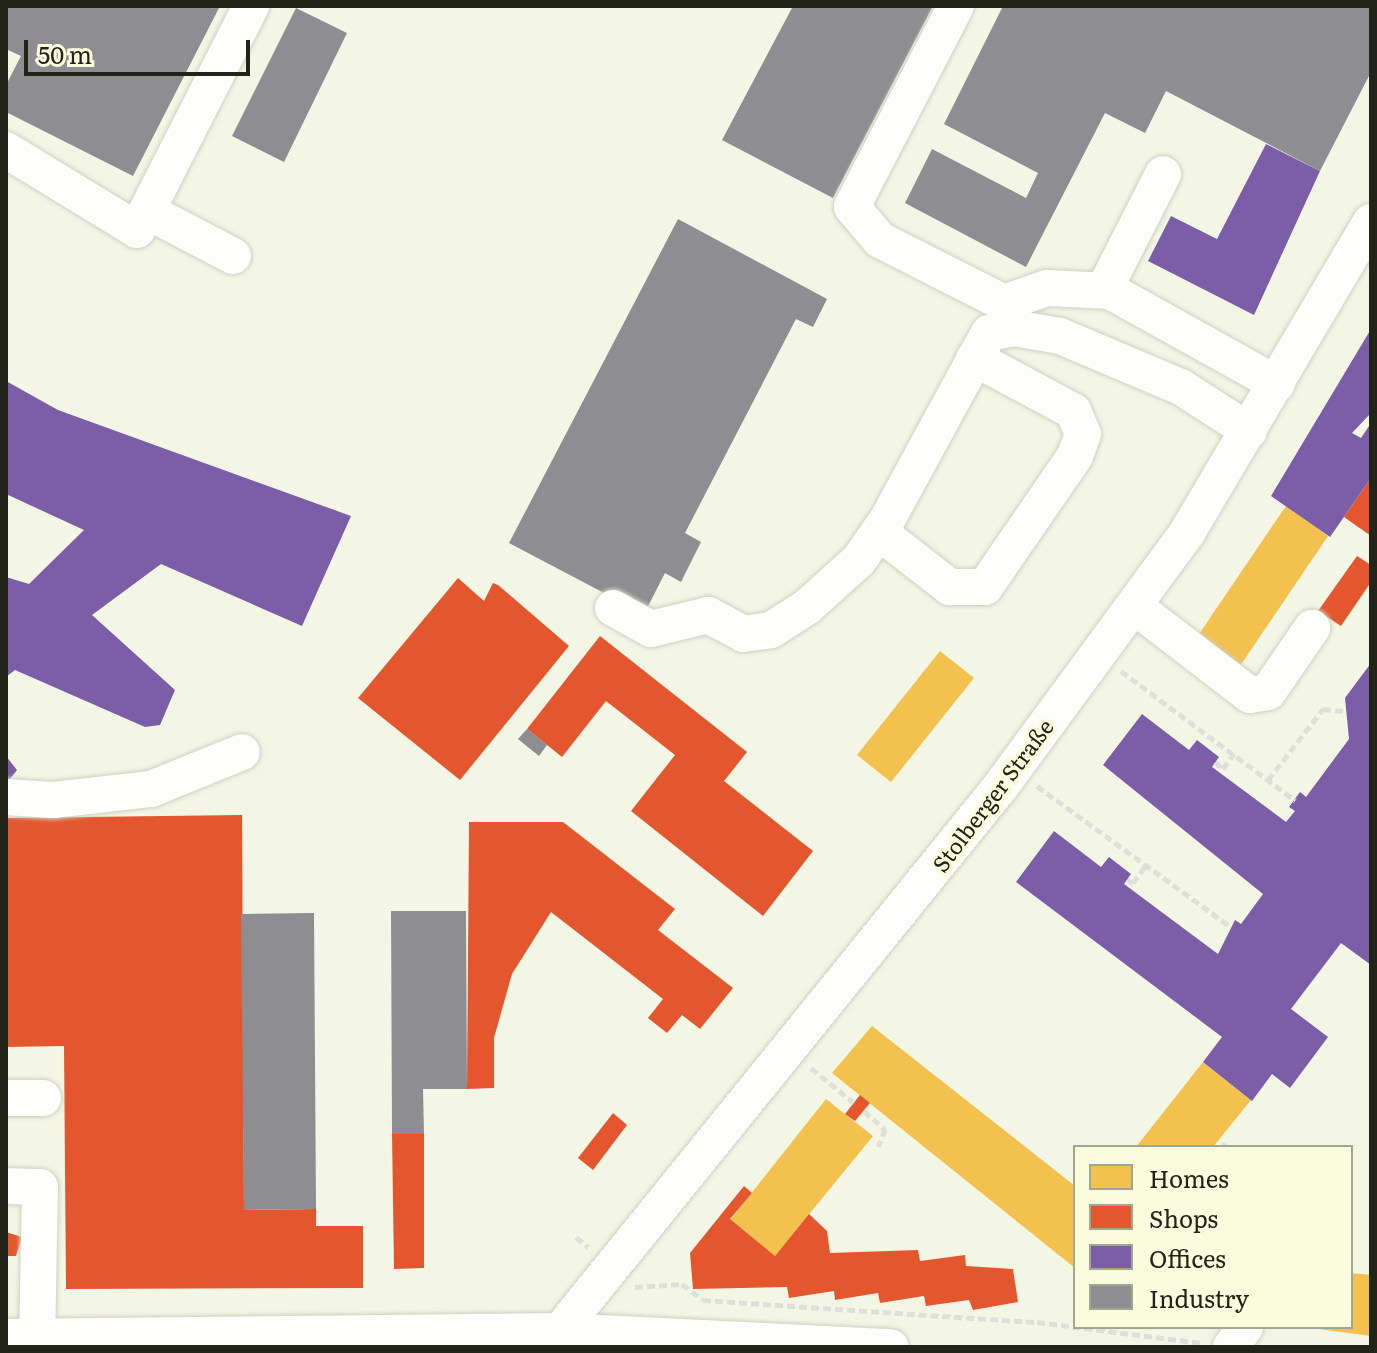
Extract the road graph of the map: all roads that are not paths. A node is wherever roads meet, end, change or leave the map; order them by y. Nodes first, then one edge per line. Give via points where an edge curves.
1 (251, 6) edge
2 (956, 6) edge
3 (6, 150) edge
4 (1163, 174) dead end
5 (147, 211) junction
6 (1371, 222) edge
7 (233, 256) dead end
8 (1104, 290) junction
9 (1009, 316) junction
10 (974, 358) junction
11 (1277, 384) junction
12 (1249, 431) junction
13 (879, 532) junction
14 (1134, 606) junction
15 (613, 608) dead end
16 (1312, 628) dead end
17 (242, 752) dead end
18 (6, 797) edge
19 (6, 1098) edge
20 (43, 1098) dead end
21 (6, 1186) edge
22 (1244, 1329) edge
23 (560, 1331) junction
24 (22, 1337) edge
25 (743, 1342) edge
26 (891, 1347) edge
27 (1231, 1347) edge

1 - 5 street
2 - 9 street via 852,207 880,240
3 - 5 street via 137,230
4 - 8 street
5 - 7 street
6 - 11 street, Stolberger Straße
8 - 9 street via 1047,288
8 - 11 street via 1137,302
9 - 10 street via 989,333
9 - 12 street via 1181,387
10 - 13 street
10 - 13 street via 1073,411 1083,434 1075,456 985,587 950,587
11 - 12 street, Stolberger Straße
12 - 14 street, Stolberger Straße
13 - 15 street via 859,560 771,630 743,634 708,615 651,629
14 - 16 street via 1250,695 1268,692
14 - 23 street, Stolberger Straße via 1014,769 791,1053
17 - 18 street via 151,789 53,800
19 - 20 street
21 - 24 street via 40,1187
22 - 27 street
23 - 24 street
23 - 25 street
25 - 26 street

